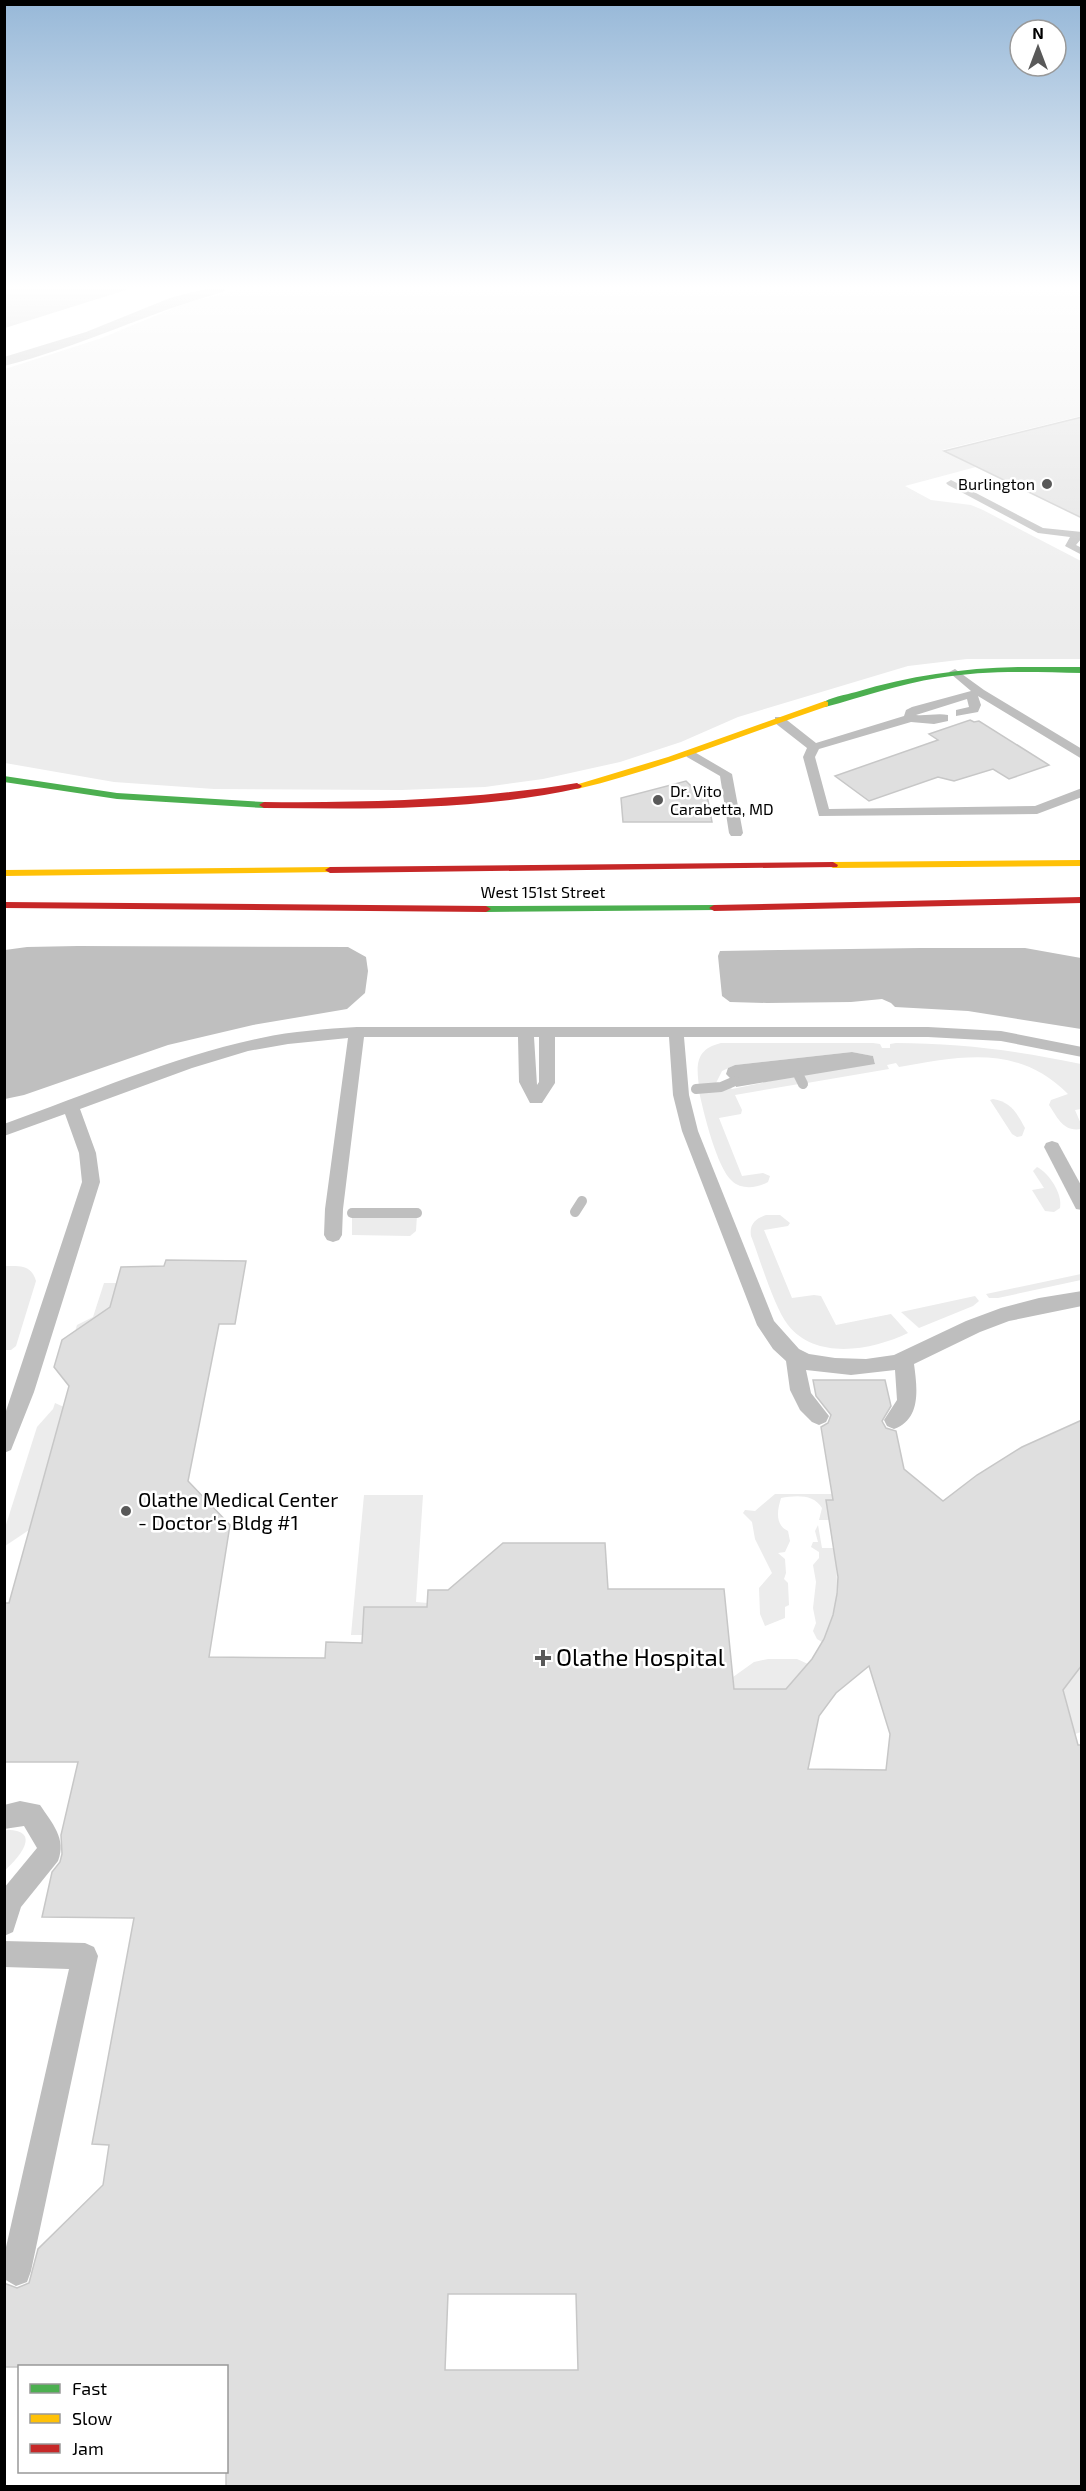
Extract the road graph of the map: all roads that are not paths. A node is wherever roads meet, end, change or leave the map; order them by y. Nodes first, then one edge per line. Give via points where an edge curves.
1 (951, 483) dead end
2 (1079, 535) edge
3 (1082, 552) edge
4 (955, 672) junction
5 (1080, 672) edge
6 (976, 694) junction
7 (960, 713) dead end
8 (909, 718) junction
9 (945, 718) dead end
10 (779, 720) junction
11 (814, 747) junction
12 (691, 754) junction
13 (1082, 755) edge
14 (4, 779) edge
15 (1082, 792) edge
16 (736, 833) dead end
17 (1082, 863) edge
18 (4, 873) edge
19 (1082, 900) edge
20 (4, 905) edge
21 (357, 1032) junction
22 (526, 1032) junction
23 (547, 1032) junction
24 (676, 1032) junction
25 (1082, 1052) edge
26 (71, 1108) junction
27 (4, 1130) edge
28 (1052, 1147) dead end
29 (1082, 1204) edge
30 (333, 1235) dead end
31 (1082, 1298) edge
32 (796, 1358) junction
33 (904, 1360) junction
34 (819, 1416) dead end
35 (894, 1420) dead end
36 (4, 1444) edge
37 (4, 1817) edge
38 (4, 1923) edge
39 (4, 1954) edge
40 (16, 2271) dead end

1 - 2 lane via 1041,531
2 - 3 lane via 1070,546
4 - 5 main road
4 - 6 lane
4 - 10 main road via 887,686
6 - 7 lane via 974,708
6 - 8 lane via 916,710
6 - 13 lane
8 - 9 lane
8 - 11 lane
10 - 11 lane
10 - 12 main road
11 - 15 lane via 808,757 824,813 1037,810
12 - 14 main road via 634,773 554,791 422,804 180,802 81,793
12 - 16 lane via 726,774
17 - 18 main road, West 151st Street
19 - 20 main road, West 151st Street via 743,908
21 - 22 lane
21 - 26 lane via 250,1045
21 - 30 lane
22 - 23 lane
22 - 23 lane via 527,1082 536,1099 547,1083
23 - 24 lane
24 - 25 lane via 962,1033 1001,1036
24 - 32 lane via 680,1092 690,1131 766,1325
26 - 27 lane
26 - 36 lane via 92,1163 91,1182
28 - 29 lane
31 - 33 lane via 999,1316 956,1332
32 - 33 lane via 820,1365 873,1365
32 - 34 lane via 801,1397
33 - 35 lane via 908,1404
37 - 38 lane via 31,1814 49,1841 49,1852 10,1901
39 - 40 lane via 85,1956

